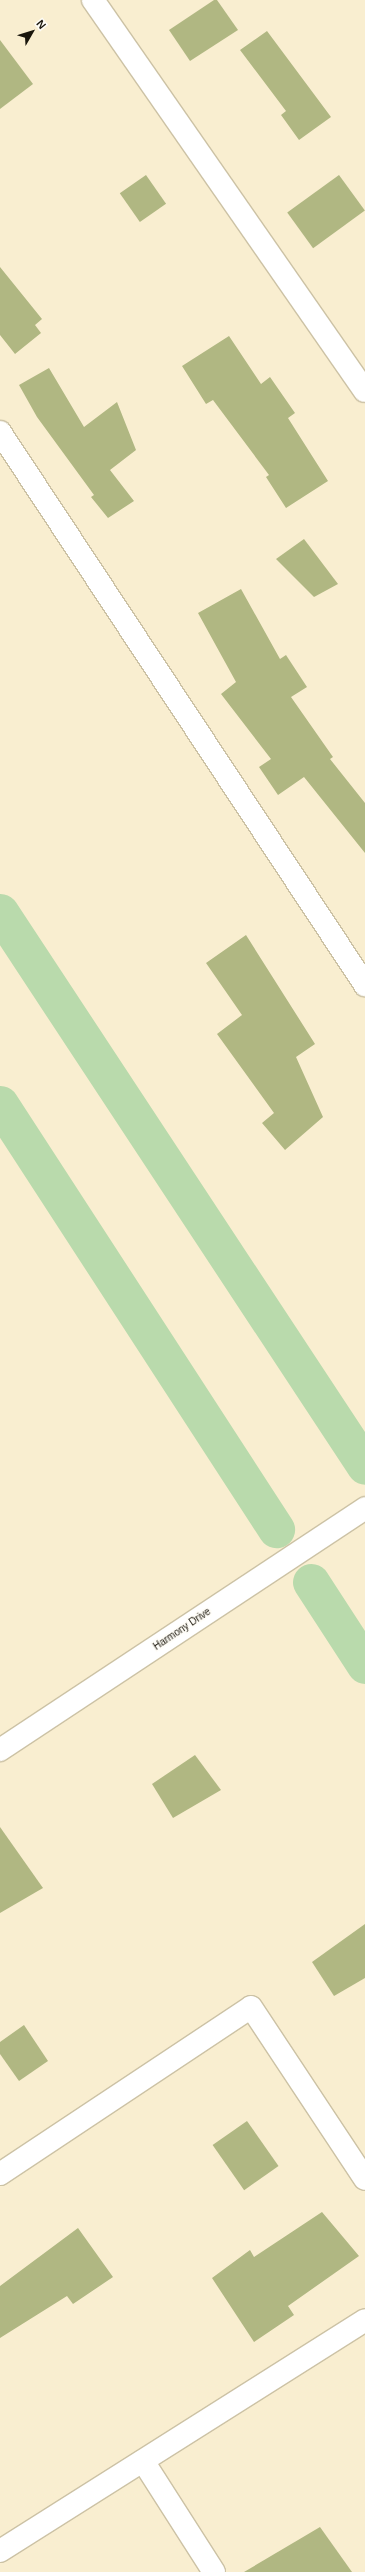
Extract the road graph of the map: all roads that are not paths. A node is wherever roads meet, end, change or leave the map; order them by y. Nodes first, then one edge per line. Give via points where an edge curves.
1 (93, 0) edge
2 (365, 391) edge
3 (0, 432) edge
4 (365, 985) edge
5 (365, 1508) edge
6 (0, 1750) edge
7 (0, 2174) edge
8 (365, 2179) edge
9 (365, 2320) edge
10 (143, 2461) junction
11 (0, 2551) edge
12 (214, 2572) edge

1 - 2 street
3 - 4 street
5 - 6 street, Harmony Drive
7 - 8 street via 251,2007
9 - 10 street
10 - 11 street
10 - 12 street

